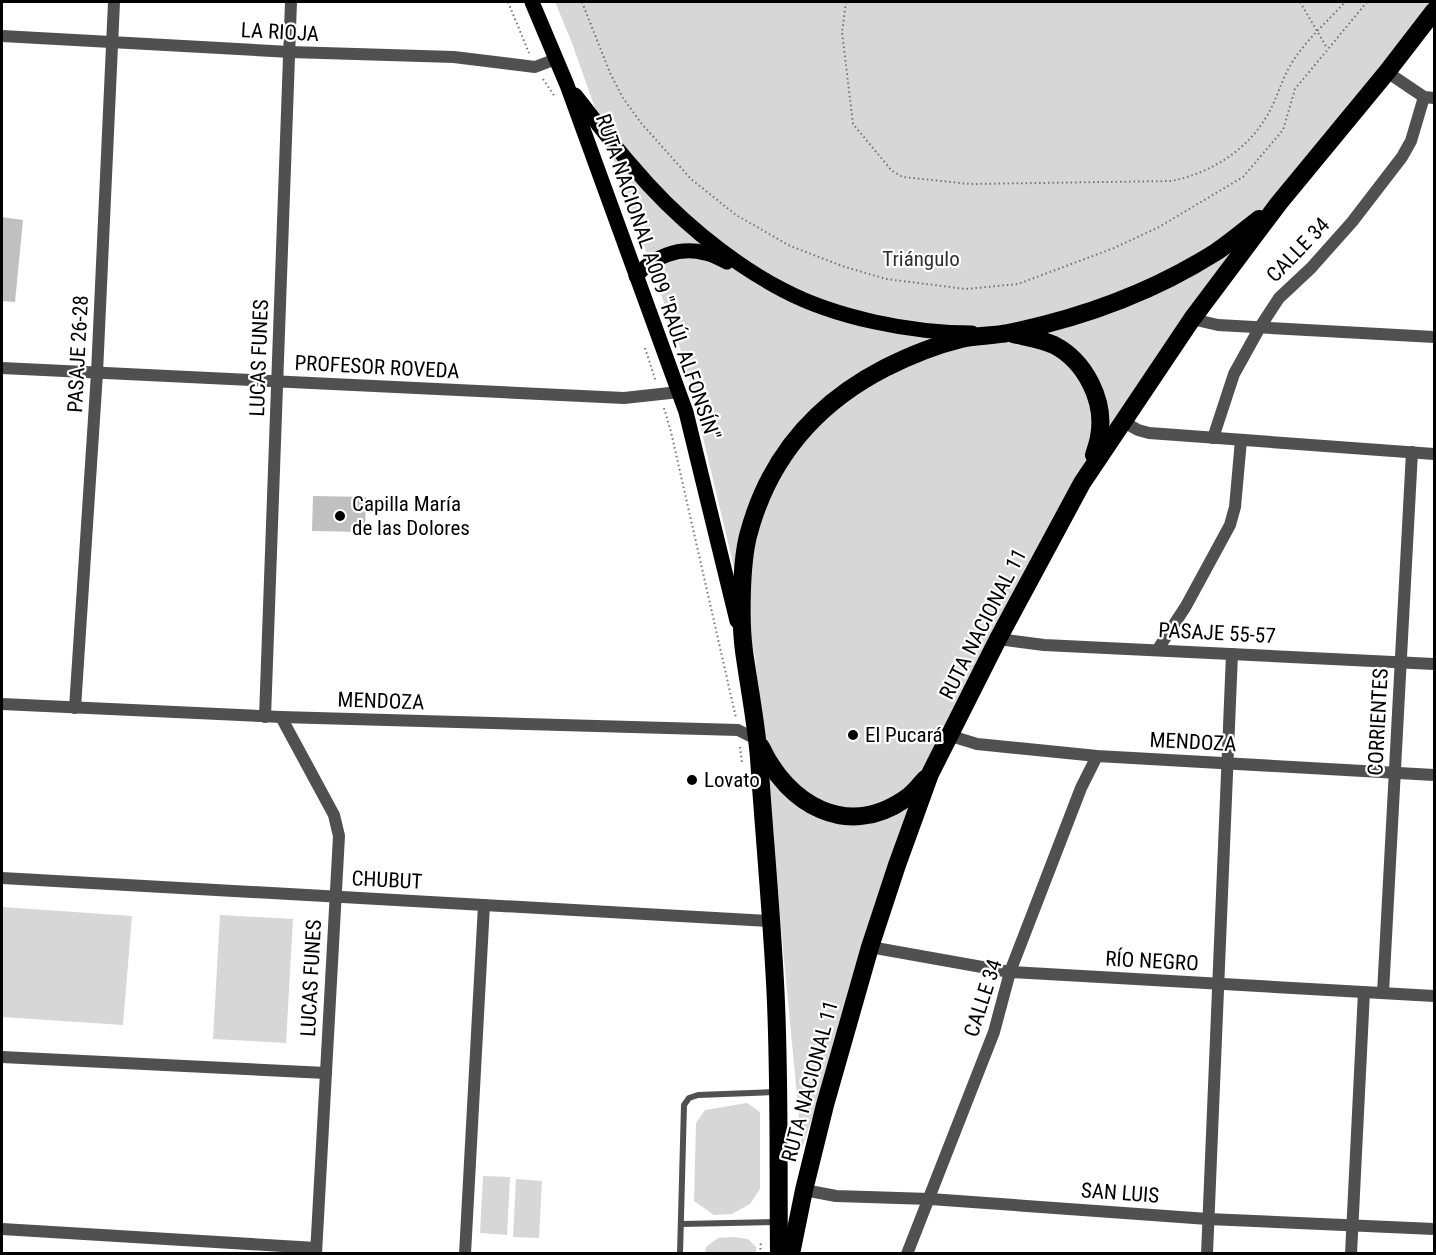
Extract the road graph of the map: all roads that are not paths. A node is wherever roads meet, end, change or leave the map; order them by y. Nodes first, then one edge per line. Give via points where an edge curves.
1 (114, 2) edge
2 (291, 2) edge
3 (532, 2) edge
4 (1434, 11) edge
5 (2, 36) edge
6 (113, 43) junction
7 (290, 52) junction
8 (556, 59) junction
9 (1387, 72) junction
10 (567, 85) junction
11 (1429, 98) edge
12 (1279, 203) junction
13 (755, 273) junction
14 (636, 276) junction
15 (1192, 319) junction
16 (1260, 327) junction
17 (1008, 333) junction
18 (1434, 337) edge
19 (2, 368) edge
20 (97, 373) junction
21 (277, 382) junction
22 (679, 392) junction
23 (1122, 421) junction
24 (1213, 438) junction
25 (1241, 440) junction
26 (1412, 452) junction
27 (1434, 454) edge
28 (1082, 483) junction
29 (998, 639) junction
30 (743, 648) junction
31 (1158, 649) junction
32 (1232, 654) junction
33 (1401, 662) junction
34 (1434, 664) edge
35 (2, 704) edge
36 (75, 708) junction
37 (265, 717) junction
38 (281, 717) junction
39 (951, 736) junction
40 (758, 740) junction
41 (1097, 756) junction
42 (1227, 764) junction
43 (1395, 773) junction
44 (930, 774) junction
45 (1434, 775) edge
46 (2, 878) edge
47 (335, 896) junction
48 (484, 905) junction
49 (771, 921) junction
50 (870, 947) junction
51 (1010, 972) junction
52 (1218, 984) junction
53 (1364, 992) junction
54 (1383, 993) junction
55 (1434, 996) edge
56 (2, 1057) edge
57 (326, 1073) junction
58 (779, 1091) junction
59 (804, 1190) junction
60 (930, 1199) junction
61 (1208, 1219) junction
62 (771, 1223) junction
63 (682, 1224) junction
64 (1352, 1226) junction
65 (2, 1229) edge
66 (1434, 1229) edge
67 (316, 1251) edge
68 (465, 1254) edge
69 (680, 1254) edge
70 (779, 1254) edge
71 (791, 1254) edge
72 (907, 1254) edge
73 (1207, 1254) edge
74 (1351, 1254) edge

1 - 6 street, PASAJE 26-28
2 - 7 street, LUCAS FUNES
3 - 8 main road, RUTA NACIONAL A009 "RAÚL ALFONSÍN"
4 - 9 highway
5 - 6 street, LA RIOJA
6 - 7 street, LA RIOJA
6 - 20 street, PASAJE 26-28
7 - 8 street, LA RIOJA via 454,57 535,67
7 - 21 street, LUCAS FUNES
8 - 10 main road, RUTA NACIONAL A009 "RAÚL ALFONSÍN"
9 - 11 street
9 - 12 highway
10 - 13 main road via 633,167 672,208 737,263
10 - 14 main road, RUTA NACIONAL A009 "RAÚL ALFONSÍN"
11 - 16 street, CALLE 34 via 1402,157 1352,222 1279,298
12 - 15 highway, RUTA NACIONAL 11
12 - 17 highway via 1220,250 1155,286 1127,299
13 - 14 main road via 704,252 674,252 657,258
13 - 17 main road via 806,301 874,321 930,330
14 - 22 main road, RUTA NACIONAL A009 "RAÚL ALFONSÍN"
15 - 16 street
15 - 23 highway, RUTA NACIONAL 11
16 - 18 street
16 - 24 street, CALLE 34 via 1234,375
17 - 28 highway via 1054,345 1075,360 1088,377 1097,398 1100,436
17 - 30 highway via 962,339 885,368 829,404 794,440 768,480 748,538
19 - 20 street, PROFESOR ROVEDA
20 - 21 street, PROFESOR ROVEDA
20 - 36 street, PASAJE 26-28
21 - 22 street, PROFESOR ROVEDA via 624,398
21 - 37 street, LUCAS FUNES
22 - 30 main road, RUTA NACIONAL A009 "RAÚL ALFONSÍN"
23 - 24 street via 1149,433
23 - 28 highway, RUTA NACIONAL 11
24 - 25 street
25 - 26 street
25 - 31 street via 1230,525
26 - 27 street
26 - 33 street, CORRIENTES
28 - 29 highway, RUTA NACIONAL 11
29 - 31 street, PASAJE 55-57 via 1044,645
29 - 39 highway, RUTA NACIONAL 11
30 - 40 highway, RUTA NACIONAL A009 "RAÚL ALFONSÍN"
31 - 32 street, PASAJE 55-57
32 - 33 street, PASAJE 55-57
32 - 42 street
33 - 34 street, PASAJE 55-57
33 - 43 street, CORRIENTES
35 - 36 street, MENDOZA
36 - 37 street, MENDOZA
37 - 38 street, MENDOZA
38 - 40 street, MENDOZA via 738,730
38 - 47 street, LUCAS FUNES via 334,815 339,836
39 - 41 street, MENDOZA via 977,744
39 - 44 highway, RUTA NACIONAL 11
40 - 44 highway via 785,786 814,809 835,814 860,816 886,810 907,798
40 - 49 highway, RUTA NACIONAL A009 "RAÚL ALFONSÍN"
41 - 42 street, MENDOZA
41 - 51 street, CALLE 34
42 - 43 street, MENDOZA
42 - 52 street
43 - 45 street, MENDOZA
43 - 54 street, CORRIENTES
44 - 50 highway, RUTA NACIONAL 11
46 - 47 street, CHUBUT
47 - 48 street, CHUBUT
47 - 57 street, LUCAS FUNES
48 - 49 street, CHUBUT
48 - 68 street
49 - 58 highway, RUTA NACIONAL A009 "RAÚL ALFONSÍN"
50 - 51 street, RÍO NEGRO
50 - 59 highway, RUTA NACIONAL 11
51 - 52 street, RÍO NEGRO
51 - 60 street, CALLE 34 via 994,1032
52 - 53 street, RÍO NEGRO
52 - 61 street
53 - 54 street, RÍO NEGRO
53 - 64 street
54 - 55 street, RÍO NEGRO
56 - 57 street
57 - 67 street, LUCAS FUNES
58 - 62 highway, RUTA NACIONAL A009 "RAÚL ALFONSÍN"
58 - 63 lane via 689,1098 684,1105
59 - 60 street, SAN LUIS via 836,1196
59 - 71 highway, RUTA NACIONAL 11
60 - 61 street, SAN LUIS
60 - 72 street, CALLE 34
61 - 64 street, SAN LUIS
61 - 73 street
62 - 63 lane
62 - 70 highway, RUTA NACIONAL A009 "RAÚL ALFONSÍN"
63 - 69 lane
64 - 66 street, SAN LUIS
64 - 74 street
65 - 67 street

